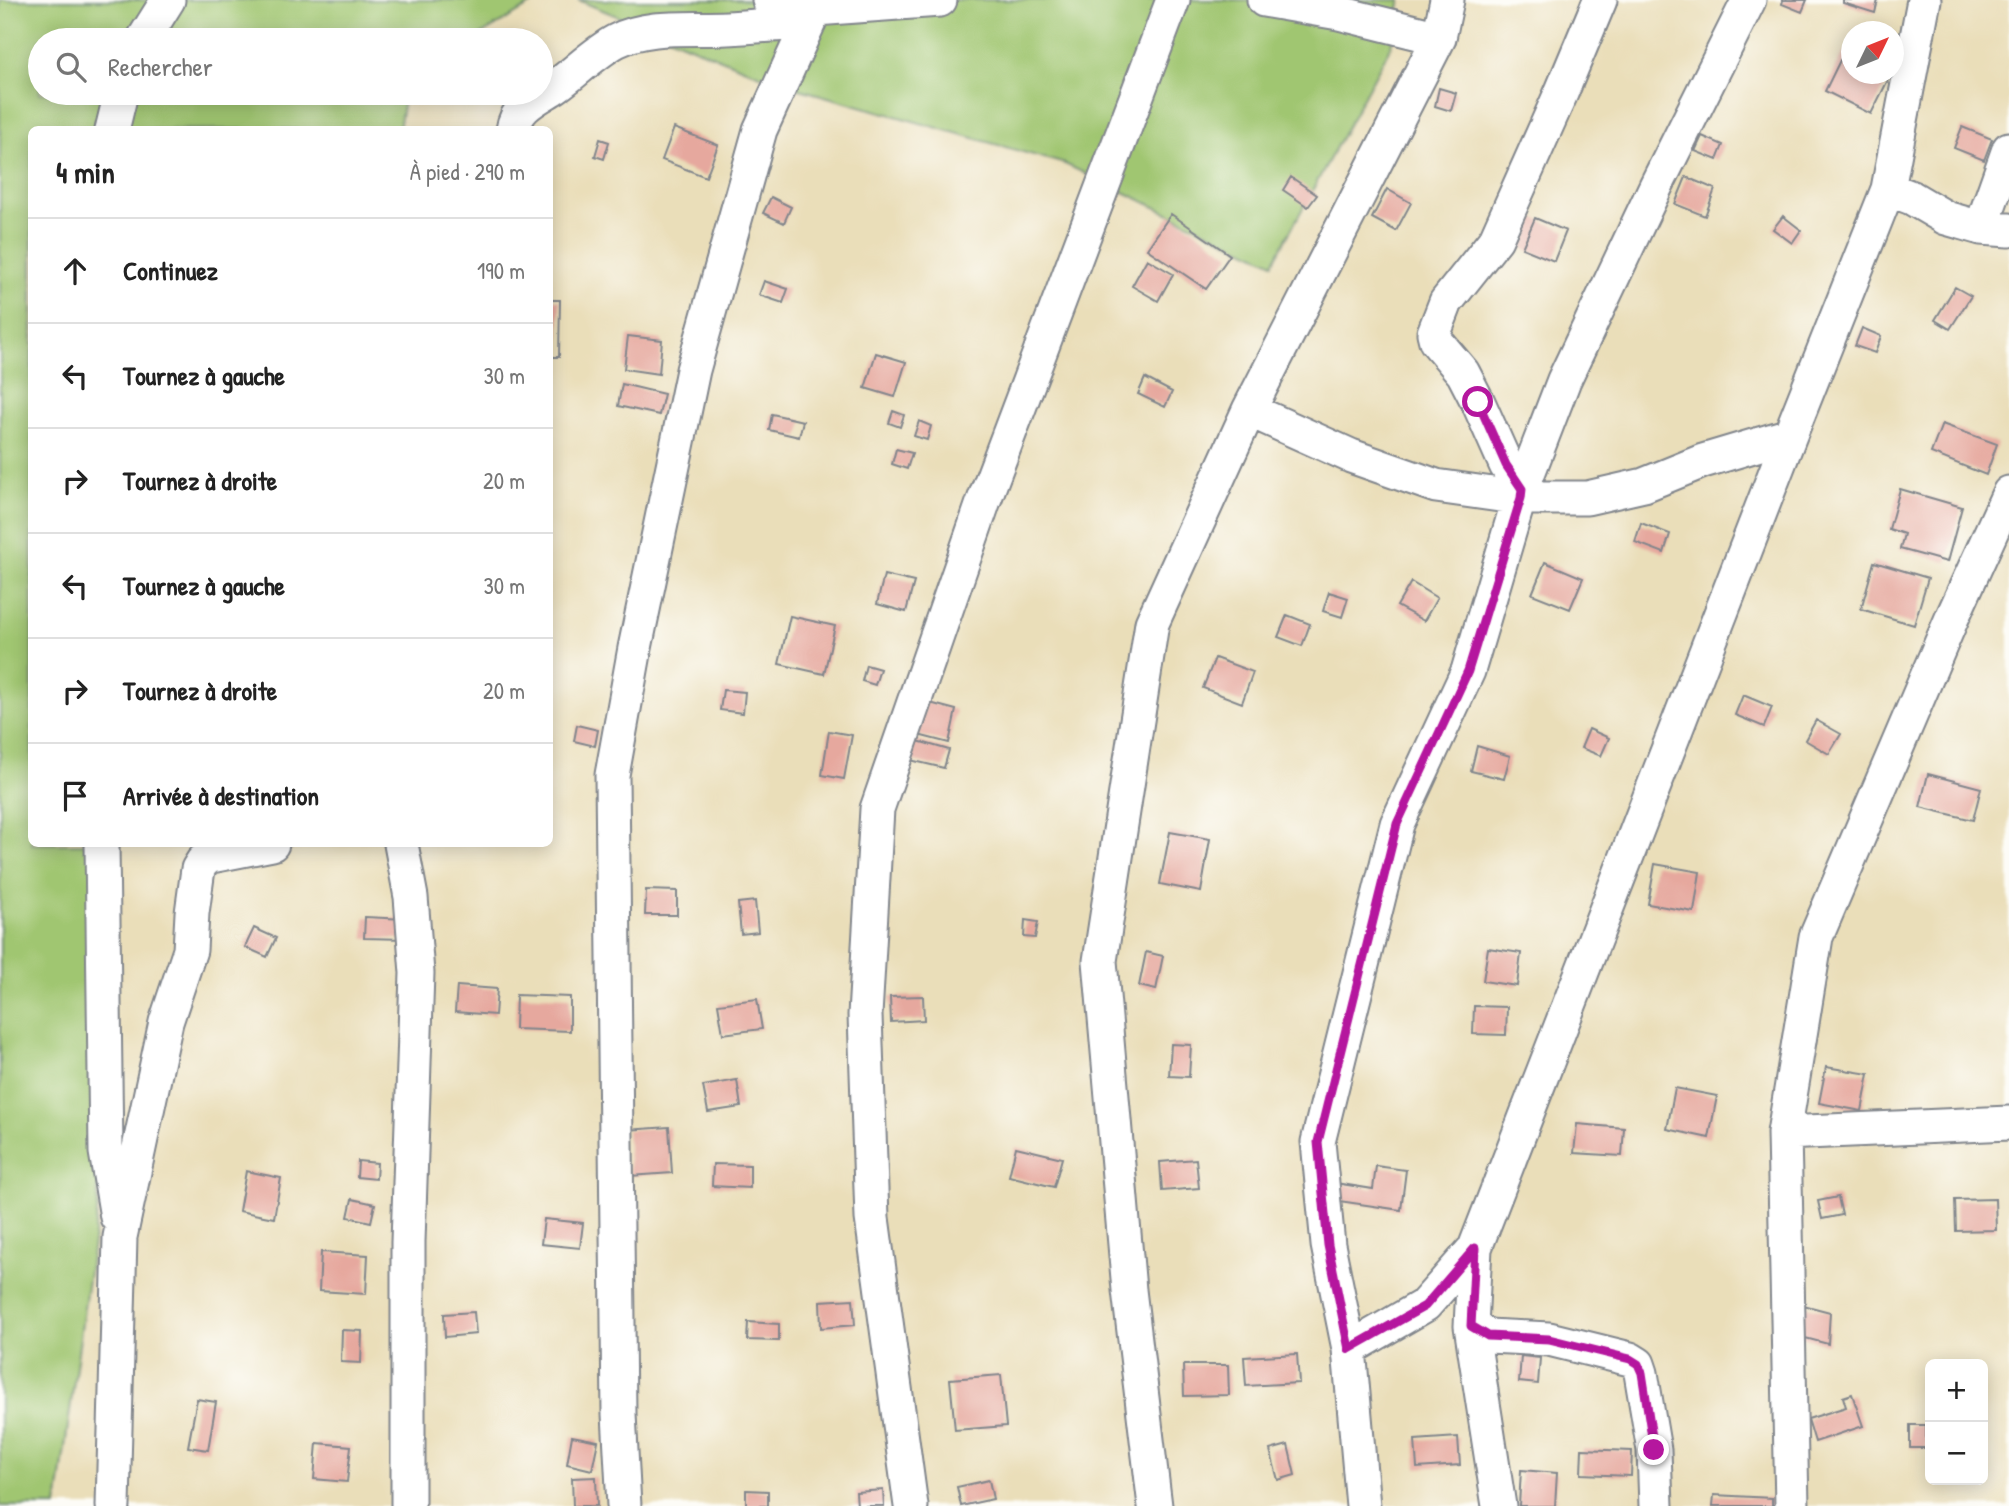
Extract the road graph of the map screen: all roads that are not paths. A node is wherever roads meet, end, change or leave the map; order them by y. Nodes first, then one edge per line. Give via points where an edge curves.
1 (168, 0) edge
2 (769, 0) edge
3 (940, 0) edge
4 (1174, 0) edge
5 (1264, 0) edge
6 (1447, 0) edge
7 (1600, 0) edge
8 (1749, 0) edge
9 (1924, 0) edge
10 (811, 16) junction
11 (150, 28) edge
12 (1439, 38) junction
13 (553, 88) edge
14 (118, 105) edge
15 (527, 105) edge
16 (113, 126) edge
17 (514, 126) edge
18 (2009, 149) edge
19 (1888, 189) junction
20 (1995, 229) edge
21 (1249, 410) junction
22 (1790, 435) junction
23 (2009, 492) edge
24 (1521, 494) junction
25 (102, 847) edge
26 (257, 847) edge
27 (402, 847) edge
28 (2009, 1123) edge
29 (1784, 1133) junction
30 (120, 1237) junction
31 (1475, 1248) junction
32 (1471, 1326) junction
33 (1349, 1349) junction
34 (113, 1506) edge
35 (408, 1506) edge
36 (624, 1506) edge
37 (911, 1506) edge
38 (1155, 1506) edge
39 (1363, 1506) edge
40 (1499, 1506) edge
41 (1656, 1506) edge
42 (1792, 1506) edge

1 - 11 street
2 - 10 street
3 - 10 street
4 - 37 street via 983,503 877,809 864,1015 872,1218
5 - 12 street
6 - 12 street
7 - 24 street via 1496,239 1446,302 1434,333 1463,373
8 - 24 street via 1564,380
9 - 19 street
10 - 13 street via 727,28 634,33 615,41
10 - 36 street via 760,130 693,370 612,775
12 - 21 street
14 - 16 street
15 - 17 street
18 - 20 street
19 - 20 street via 1946,218
19 - 22 street
21 - 24 street via 1351,456 1436,486
21 - 38 street via 1152,623 1100,961 1129,1290
22 - 24 street via 1703,461 1644,485 1587,498
22 - 31 street
23 - 29 street via 1816,937
24 - 33 street via 1468,671 1397,824 1318,1142 1328,1245
25 - 30 street via 106,1152
26 - 30 street via 211,856 198,869 190,950 166,1022
27 - 35 street via 417,973 408,1242
28 - 29 street
29 - 42 street
30 - 34 street
31 - 32 street
31 - 33 street via 1425,1306
32 - 40 street
32 - 41 street via 1488,1336 1549,1339 1638,1364 1654,1450
33 - 39 street

